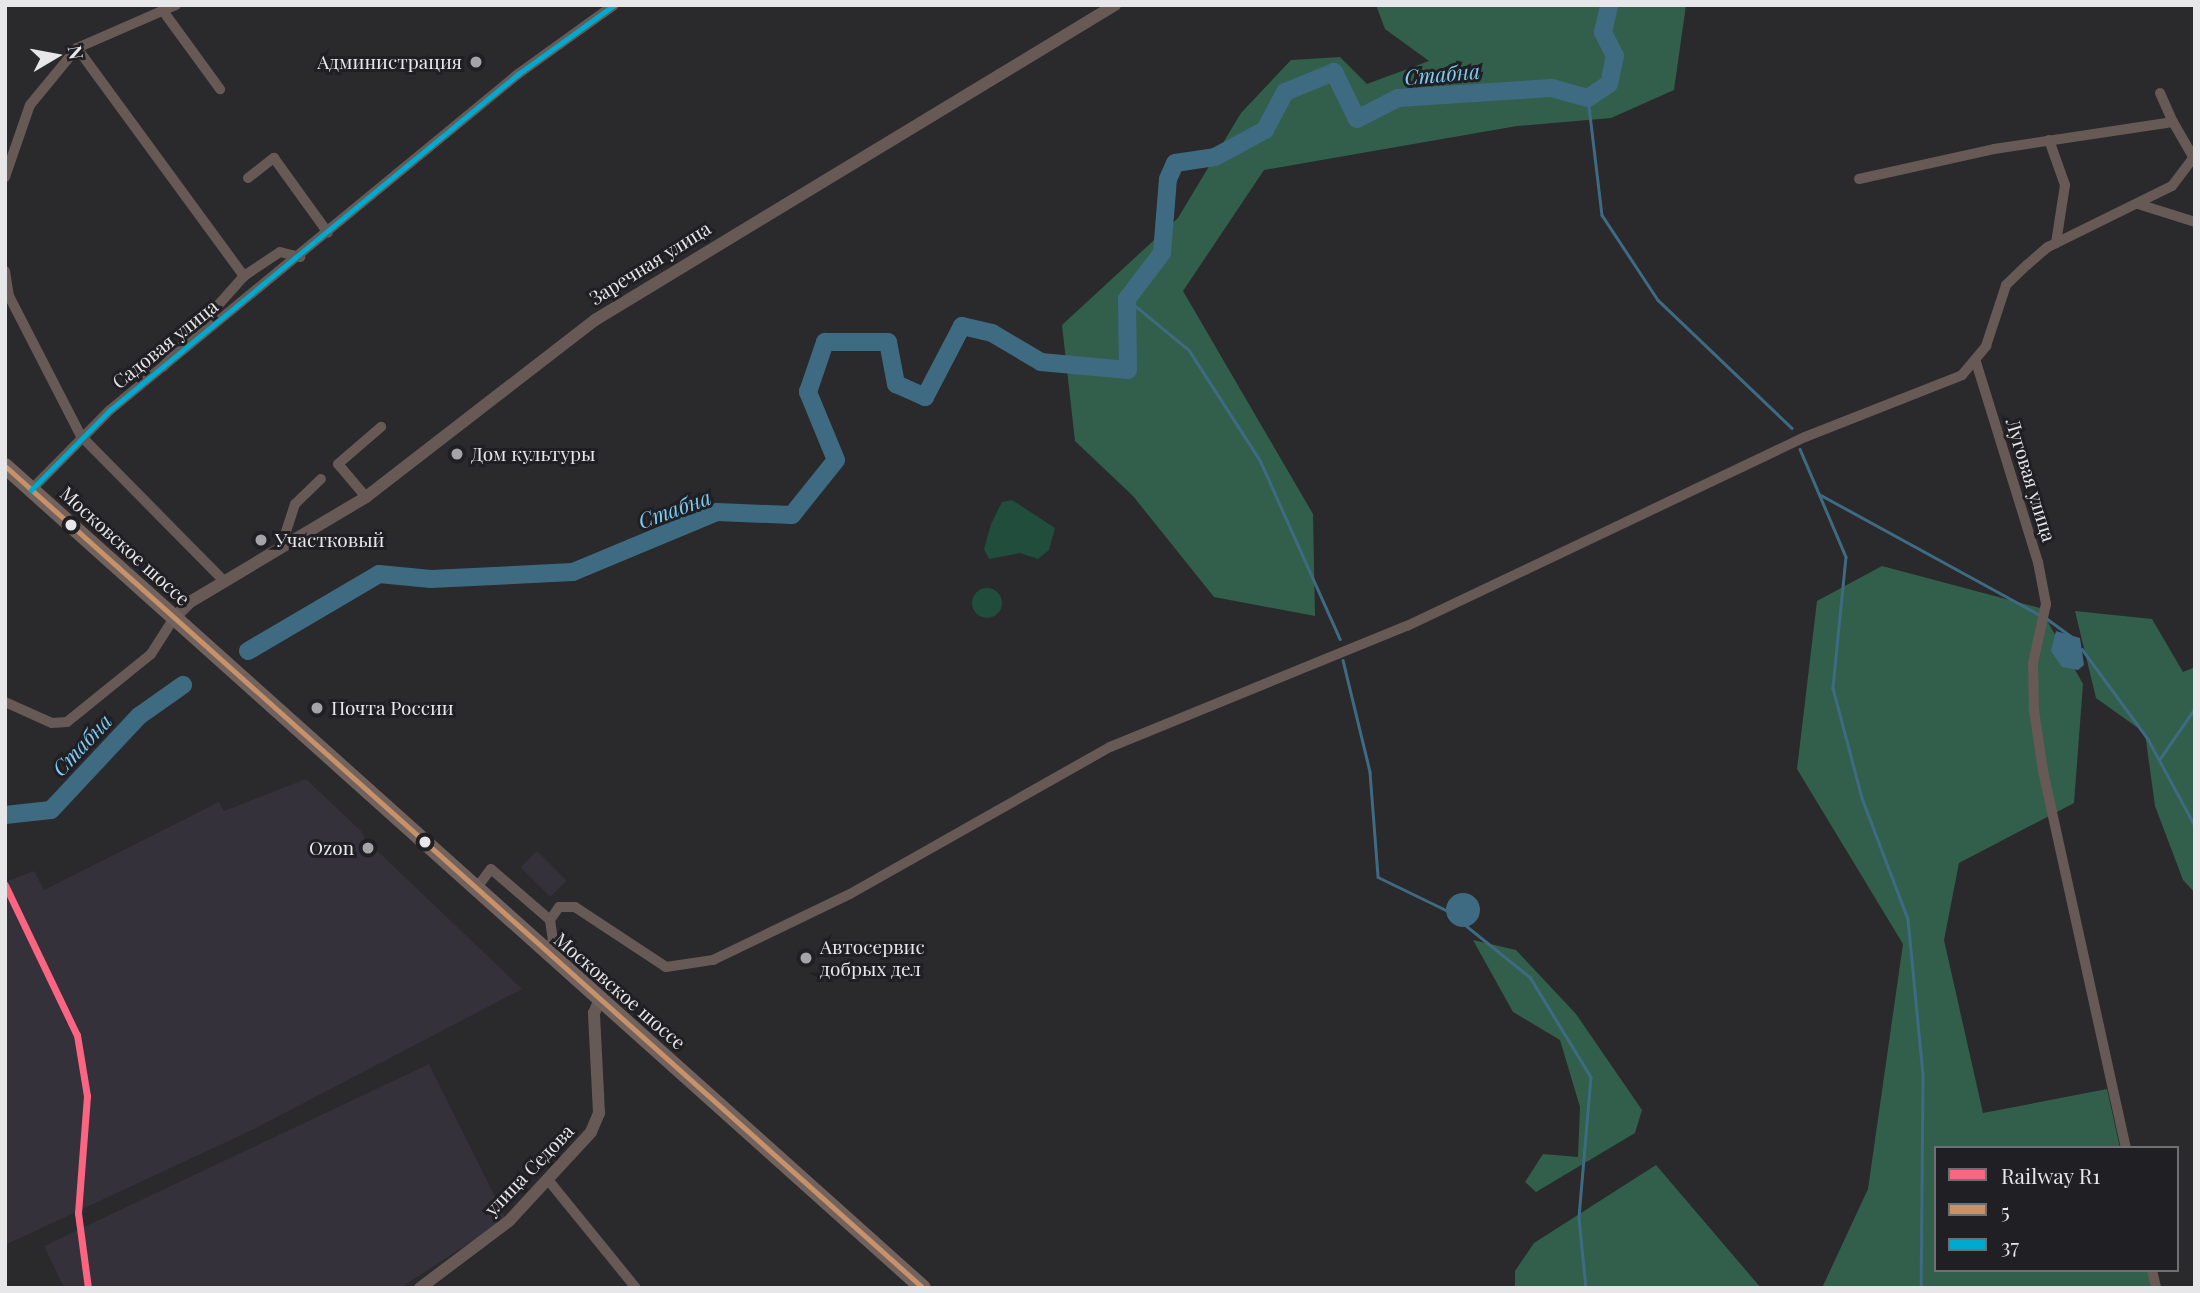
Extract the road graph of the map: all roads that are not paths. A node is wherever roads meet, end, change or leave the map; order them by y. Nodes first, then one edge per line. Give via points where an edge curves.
1 (176, 5) edge
2 (614, 5) edge
3 (1115, 5) edge
4 (166, 15) junction
5 (78, 48) junction
6 (220, 89) dead end
7 (2160, 93) dead end
8 (2173, 122) junction
9 (2049, 140) junction
10 (2194, 156) edge
11 (5, 177) edge
12 (248, 178) dead end
13 (1859, 179) dead end
14 (2138, 204) junction
15 (2195, 222) edge
16 (328, 233) junction
17 (2056, 243) junction
18 (300, 257) junction
19 (5, 271) edge
20 (244, 276) junction
21 (1976, 362) junction
22 (163, 368) junction
23 (381, 427) dead end
24 (81, 436) junction
25 (5, 466) edge
26 (321, 479) dead end
27 (31, 490) junction
28 (366, 497) junction
29 (281, 547) junction
30 (224, 581) junction
31 (181, 623) junction
32 (5, 702) edge
33 (474, 890) junction
34 (550, 920) junction
35 (546, 955) junction
36 (600, 1002) junction
37 (2126, 1146) edge
38 (549, 1181) junction
39 (420, 1288) edge
40 (636, 1288) edge
41 (923, 1288) edge

1 - 4 street
2 - 16 street, Садовая улица via 518,74
3 - 28 street, Заречная улица via 594,320
4 - 5 street via 121,25
4 - 6 street
5 - 11 street via 30,105
5 - 20 street
7 - 8 street
8 - 9 street
8 - 10 street
9 - 13 street
9 - 17 street via 2065,185
10 - 14 street via 2172,186
12 - 16 street via 274,158
14 - 15 street
14 - 17 street
16 - 18 street, Садовая улица
17 - 21 street via 2006,285
18 - 20 street via 280,252
18 - 22 street, Садовая улица
19 - 24 street via 9,296
20 - 22 street
21 - 34 street via 1962,375 1805,437 1407,626 1110,747 872,882 713,960 666,967 575,907 559,907
21 - 37 street, Луговая улица via 2038,562 2045,609 2033,663 2043,771
22 - 24 street, Садовая улица
23 - 28 street via 338,464
24 - 27 street, Садовая улица
24 - 30 street
25 - 27 main road, Московское шоссе
26 - 29 street via 295,504
27 - 31 main road, Московское шоссе
28 - 29 street, Заречная улица
29 - 30 street, Заречная улица
30 - 31 street, Заречная улица
31 - 32 street via 67,722 52,723
31 - 33 main road, Московское шоссе
33 - 34 street via 491,869
33 - 35 main road, Московское шоссе
34 - 35 street via 553,941
35 - 36 main road, Московское шоссе
36 - 38 street, улица Седова via 594,1013 599,1113 591,1132
36 - 41 main road, Московское шоссе
38 - 39 street, улица Седова via 492,1235
38 - 40 street

